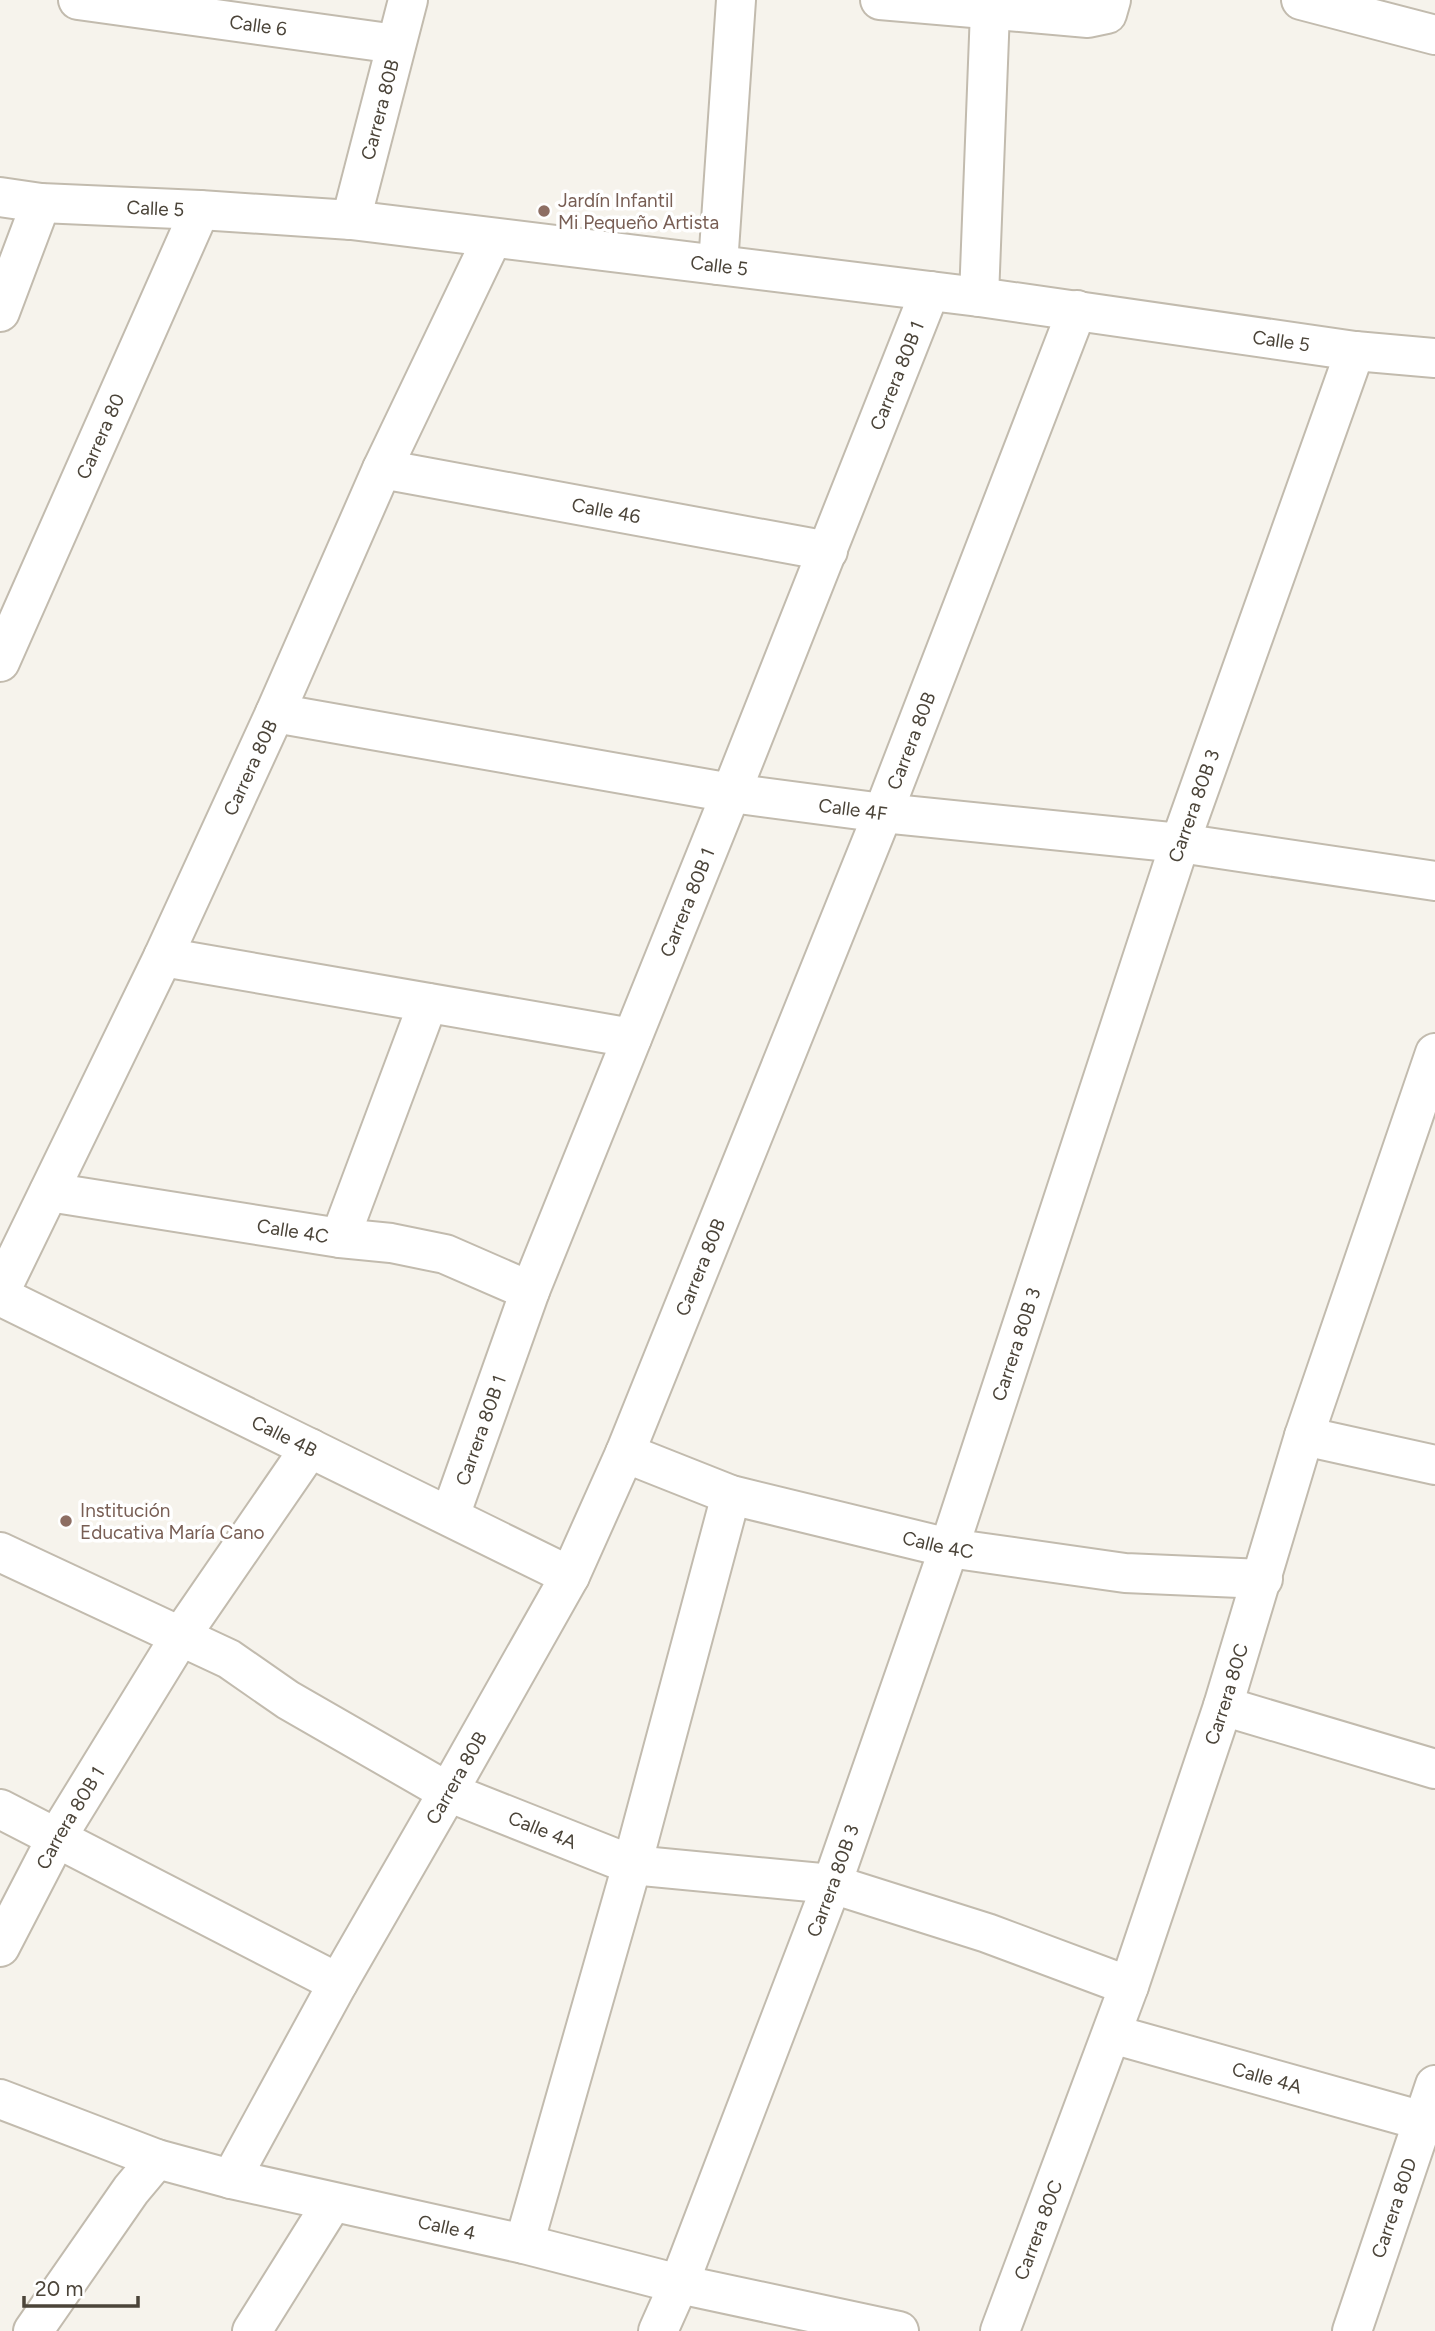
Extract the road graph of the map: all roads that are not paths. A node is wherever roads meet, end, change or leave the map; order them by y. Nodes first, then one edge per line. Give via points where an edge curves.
1 (78, 0) edge
2 (408, 0) edge
3 (736, 0) edge
4 (880, 0) edge
5 (1111, 0) edge
6 (1301, 0) edge
7 (1378, 10) edge
8 (990, 11) junction
9 (1435, 35) edge
10 (396, 44) junction
11 (0, 197) edge
12 (41, 203) junction
13 (200, 210) junction
14 (351, 220) junction
15 (492, 239) junction
16 (718, 265) junction
17 (930, 291) junction
18 (979, 297) junction
19 (1077, 310) junction
20 (0, 312) edge
21 (1354, 351) junction
22 (1435, 358) edge
23 (382, 469) junction
24 (828, 551) junction
25 (0, 662) edge
26 (275, 713) junction
27 (731, 793) junction
28 (883, 813) junction
29 (1180, 843) junction
30 (1435, 881) edge
31 (163, 957) junction
32 (428, 1003) junction
33 (632, 1038) junction
34 (1435, 1053) edge
35 (49, 1192) junction
36 (340, 1238) junction
37 (530, 1291) junction
38 (0, 1294) edge
39 (1304, 1436) junction
40 (310, 1448) junction
41 (625, 1453) junction
42 (1435, 1465) edge
43 (731, 1494) junction
44 (450, 1516) junction
45 (949, 1548) junction
46 (0, 1552) edge
47 (570, 1576) junction
48 (1263, 1579) junction
49 (180, 1637) junction
50 (1223, 1706) junction
51 (1435, 1769) edge
52 (448, 1792) junction
53 (0, 1809) edge
54 (57, 1837) junction
55 (632, 1865) junction
56 (832, 1884) junction
57 (0, 1947) edge
58 (338, 1983) junction
59 (1129, 1986) junction
60 (1112, 2034) junction
61 (1435, 2085) edge
62 (0, 2099) edge
63 (1423, 2121) junction
64 (157, 2160) junction
65 (231, 2179) junction
66 (332, 2203) junction
67 (524, 2244) junction
68 (679, 2284) junction
69 (33, 2331) edge
70 (252, 2331) edge
71 (659, 2331) edge
72 (898, 2331) edge
73 (1000, 2331) edge
74 (1352, 2331) edge

1 - 10 street, Calle 6
2 - 10 street, Carrera 80B
3 - 16 street
4 - 8 street
5 - 8 street via 1107,14 1088,18
6 - 7 street
7 - 9 street
8 - 18 street
10 - 14 street, Carrera 80B
11 - 12 street, Calle 5
12 - 13 street, Calle 5
12 - 20 street
13 - 14 street, Calle 5
13 - 25 street, Carrera 80
14 - 15 street, Calle 5
15 - 16 street, Calle 5
15 - 23 street, Carrera 80B
16 - 17 street, Calle 5
17 - 18 street, Calle 5
17 - 24 street, Carrera 80B 1
18 - 19 street, Calle 5
19 - 21 street, Calle 5
19 - 28 street, Carrera 80B
21 - 22 street, Calle 5
21 - 29 street, Carrera 80B 3
23 - 24 street, Calle 46
23 - 26 street, Carrera 80B
24 - 27 street, Carrera 80B 1
26 - 27 street, Calle 4F
26 - 31 street, Carrera 80B
27 - 28 street, Calle 4F
27 - 33 street, Carrera 80B 1
28 - 29 street, Calle 4F
28 - 41 street, Carrera 80B
29 - 30 street, Calle 4F
29 - 45 street, Carrera 80B 3
31 - 32 street
31 - 35 street, Carrera 80B
32 - 33 street
32 - 36 street
33 - 37 street, Carrera 80B 1
34 - 39 street, Carrera 80C
35 - 36 street, Calle 4C
35 - 38 street, Carrera 80B
36 - 37 street, Calle 4C via 444,1254
37 - 44 street, Carrera 80B 1
38 - 40 street, Calle 4B
39 - 42 street
39 - 48 street, Carrera 80C
40 - 44 street, Calle 4B
40 - 49 street, Carrera 80B 1
41 - 43 street, Calle 4C
41 - 47 street, Carrera 80B
43 - 45 street, Calle 4C
43 - 55 street
44 - 47 street, Calle 4B
45 - 48 street, Calle 4C via 1125,1573
45 - 56 street, Carrera 80B 3
46 - 49 street, Calle 4A
47 - 52 street, Carrera 80B
48 - 50 street, Carrera 80C
49 - 52 street, Calle 4A via 229,1659 288,1700
49 - 54 street, Carrera 80B 1
50 - 51 street
50 - 59 street, Carrera 80C
52 - 55 street, Calle 4A
52 - 58 street, Carrera 80B
53 - 54 street
54 - 57 street, Carrera 80B 1
54 - 58 street
55 - 56 street, Calle 4A
55 - 67 street
56 - 59 street, Calle 4A via 987,1933
56 - 68 street, Carrera 80B 3
58 - 65 street, Carrera 80B
59 - 60 street, Carrera 80C
60 - 63 street, Calle 4A
60 - 73 street, Carrera 80C
61 - 63 street, Carrera 80D
62 - 64 street, Calle 4
63 - 74 street, Carrera 80D
64 - 65 street, Calle 4
64 - 69 street
65 - 66 street, Calle 4
66 - 67 street, Calle 4
66 - 70 street
67 - 68 street, Calle 4
68 - 71 street, Carrera 80B 3
68 - 72 street, Calle 4

